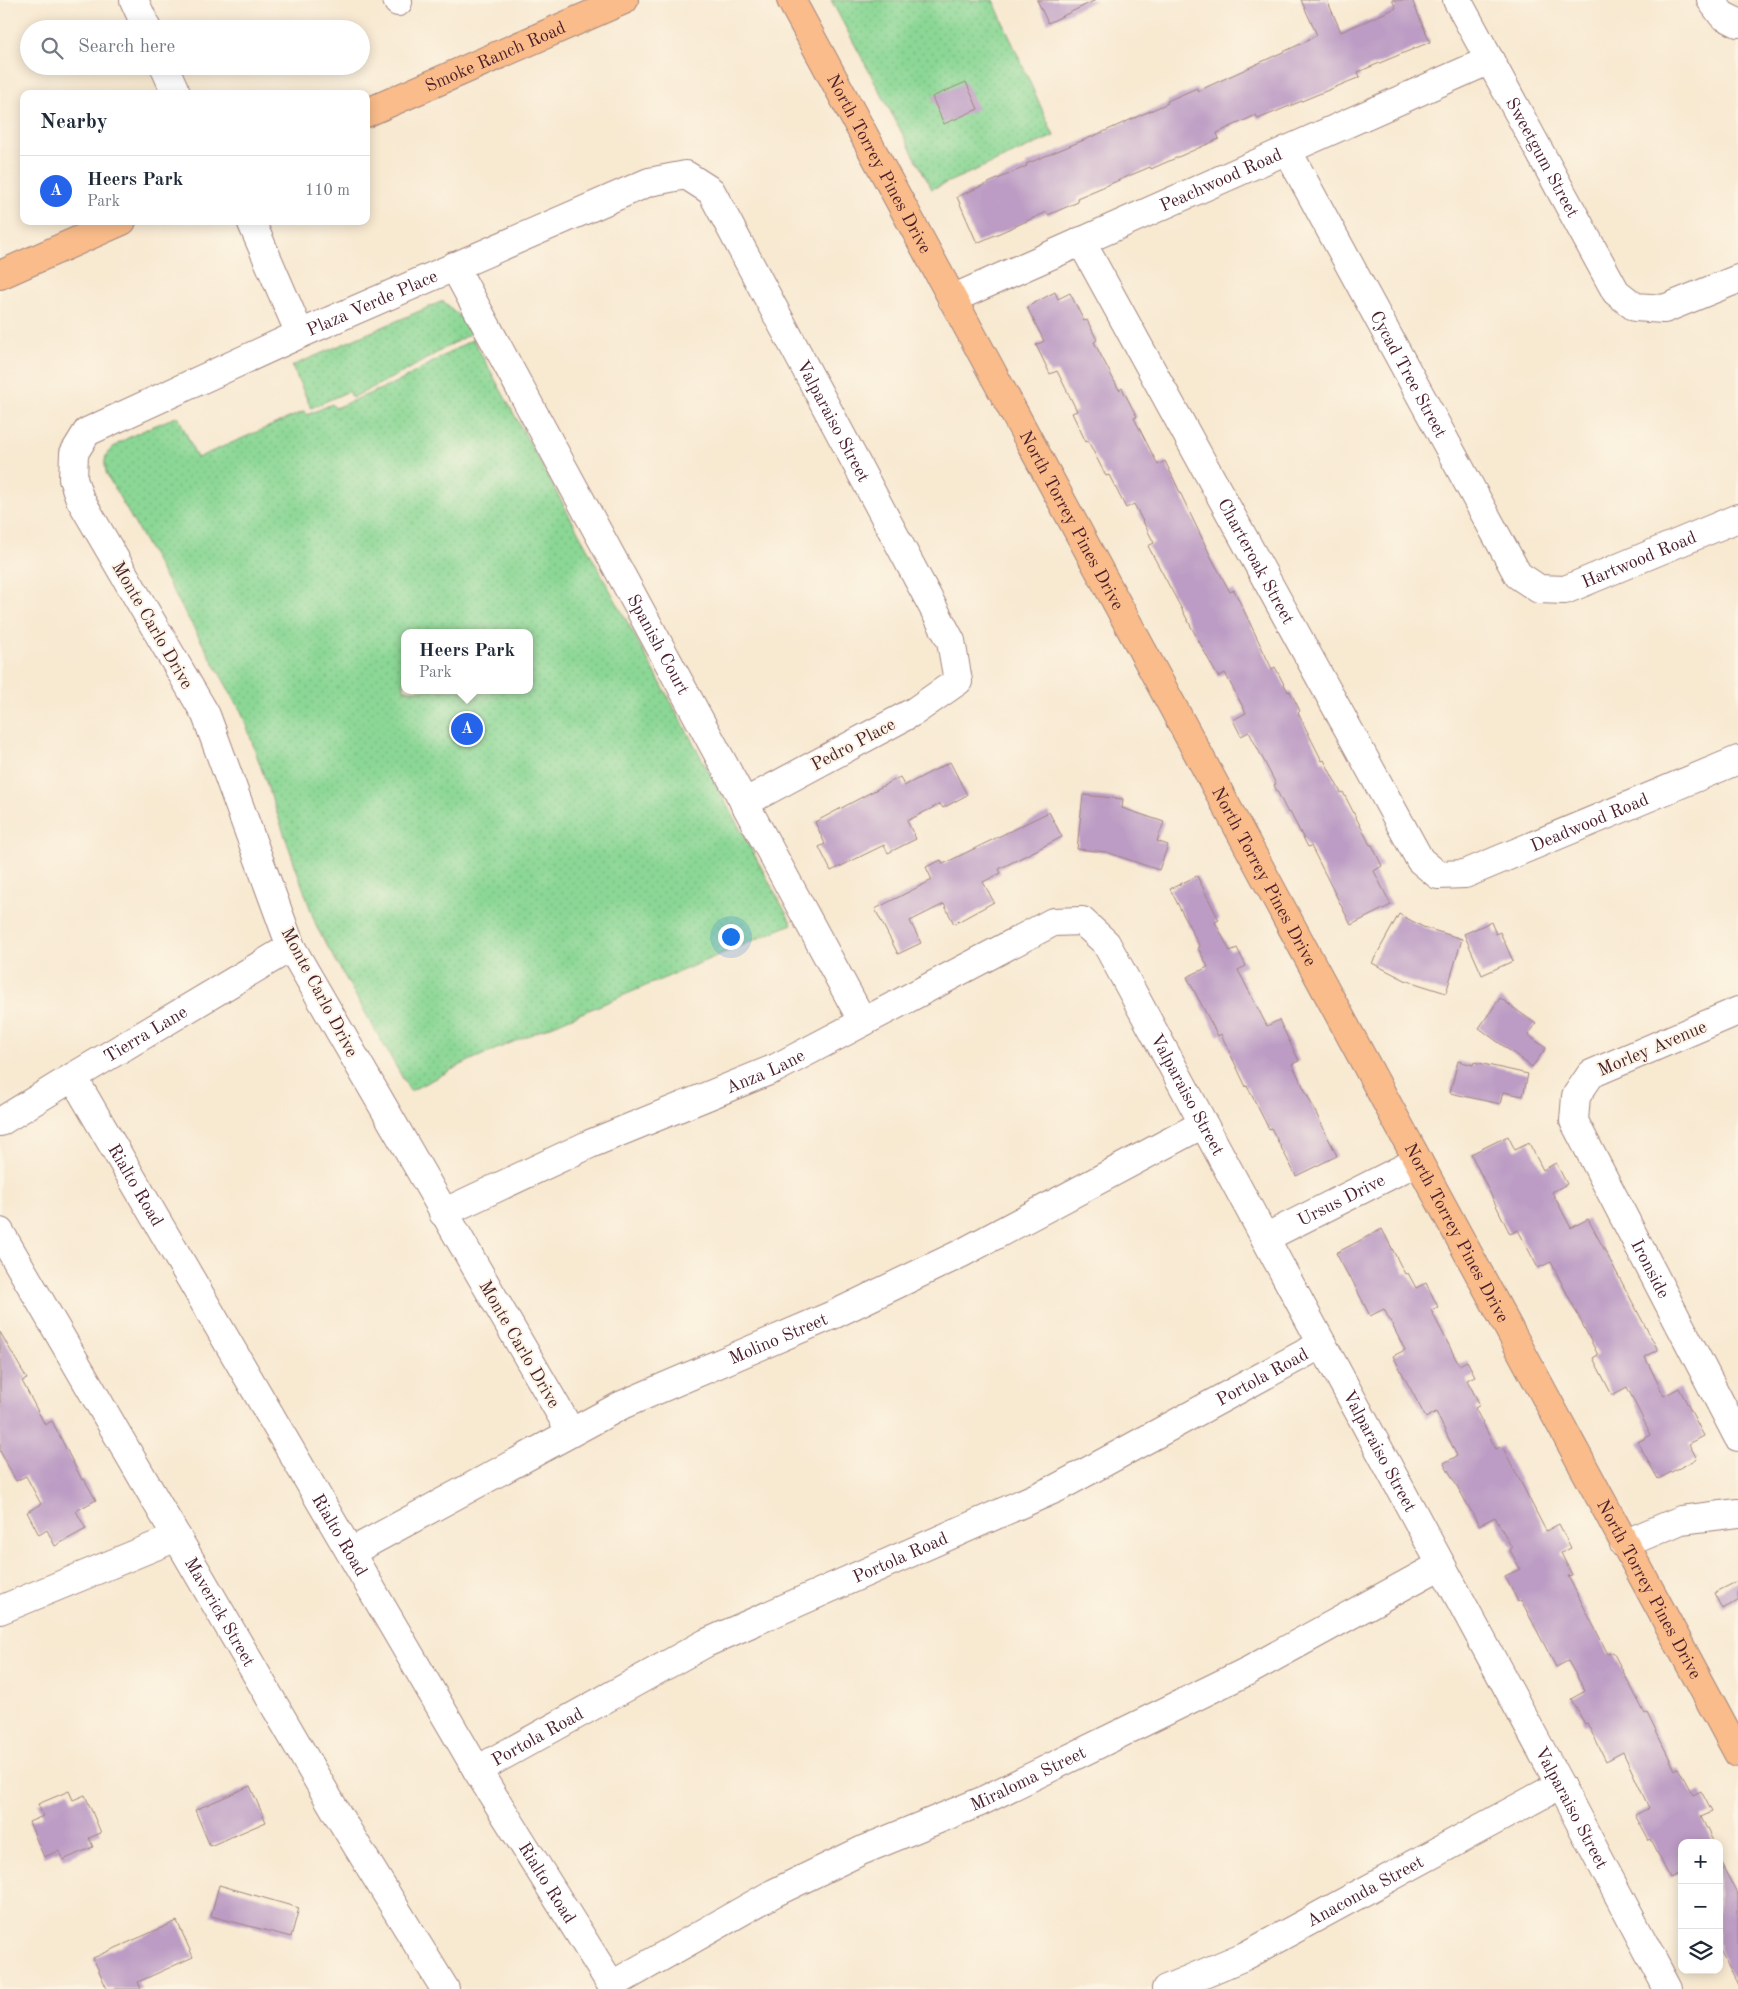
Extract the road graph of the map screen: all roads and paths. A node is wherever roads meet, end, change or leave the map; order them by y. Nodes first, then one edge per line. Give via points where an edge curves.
1 (134, 0) edge
2 (624, 0) edge
3 (791, 0) edge
4 (1457, 0) edge
5 (1711, 0) edge
6 (143, 20) edge
7 (1738, 23) edge
8 (1490, 60) junction
9 (168, 75) edge
10 (175, 90) edge
11 (370, 111) edge
12 (1287, 150) junction
13 (686, 175) joint
14 (113, 225) edge
15 (253, 225) edge
16 (1081, 241) junction
17 (454, 266) junction
18 (0, 275) edge
19 (1738, 279) edge
20 (952, 299) junction
21 (300, 334) junction
22 (74, 454) joint
23 (1738, 518) edge
24 (1539, 589) joint
25 (958, 681) joint
26 (1738, 760) edge
27 (744, 803) junction
28 (1438, 875) joint
29 (1082, 921) joint
30 (291, 947) junction
31 (1738, 1011) edge
32 (863, 1022) junction
33 (73, 1076) junction
34 (1576, 1096) joint
35 (0, 1122) edge
36 (1203, 1124) junction
37 (1418, 1161) junction
38 (443, 1213) junction
39 (0, 1232) edge
40 (1264, 1238) junction
41 (1322, 1344) junction
42 (571, 1432) junction
43 (1738, 1437) edge
44 (1738, 1513) edge
45 (177, 1537) junction
46 (1624, 1544) junction
47 (351, 1552) junction
48 (1441, 1565) junction
49 (0, 1610) edge
50 (1738, 1753) edge
51 (477, 1770) junction
52 (1560, 1785) junction
53 (613, 1987) edge
54 (445, 1989) edge
55 (1166, 1989) edge
56 (1668, 1989) edge

1 - 6 street
2 - 11 main road, Smoke Ranch Road
3 - 20 main road, North Torrey Pines Drive
4 - 8 street, Sweetgum Street
5 - 7 street via 1722,15
8 - 12 street, Peachwood Road
8 - 19 street, Sweetgum Street via 1616,292 1635,307 1664,309
9 - 10 street
12 - 16 street, Peachwood Road
12 - 24 street, Cycad Tree Street via 1518,575
13 - 17 street, Plaza Verde Place via 649,182
13 - 25 street, Valparaiso Street via 711,191 952,642
14 - 18 main road
15 - 21 street
16 - 20 street, Peachwood Road
16 - 28 street, Charteroak Street via 1420,860
17 - 21 street, Plaza Verde Place
17 - 27 street, Spanish Court
20 - 37 main road, North Torrey Pines Drive
21 - 22 street, Plaza Verde Place via 87,432
22 - 30 street, Monte Carlo Drive via 73,480 80,499 206,715
23 - 24 street, Hartwood Road via 1564,590
25 - 27 street, Pedro Place via 915,711
26 - 28 street, Deadwood Road via 1465,874
27 - 32 street, Spanish Court
29 - 32 street, Anza Lane via 1053,922
29 - 36 street, Valparaiso Street via 1106,942
30 - 33 street, Tierra Lane
30 - 38 street, Monte Carlo Drive
31 - 34 street, Morley Avenue via 1591,1074
32 - 38 street, Anza Lane via 776,1068 590,1144
33 - 35 street, Tierra Lane
33 - 47 street, Rialto Road
34 - 43 street, Ironside via 1574,1121
36 - 40 street, Valparaiso Street
36 - 42 street, Molino Street via 945,1261 835,1314 622,1404
37 - 40 street, Ursus Drive
37 - 46 main road, North Torrey Pines Drive
38 - 42 street, Monte Carlo Drive
39 - 45 street, Maverick Street
40 - 41 street, Valparaiso Street
41 - 48 street, Valparaiso Street
41 - 51 street, Portola Road via 1057,1488 706,1643
42 - 47 street, Molino Street
44 - 46 street via 1681,1520
45 - 49 street
45 - 54 street, Maverick Street via 338,1815
46 - 50 main road, North Torrey Pines Drive
47 - 51 street, Rialto Road
48 - 52 street, Valparaiso Street
48 - 53 street, Miraloma Street via 1250,1670 980,1802 863,1850 774,1894
51 - 53 street, Rialto Road
52 - 55 street, Anaconda Street via 1244,1956
52 - 56 street, Valparaiso Street

